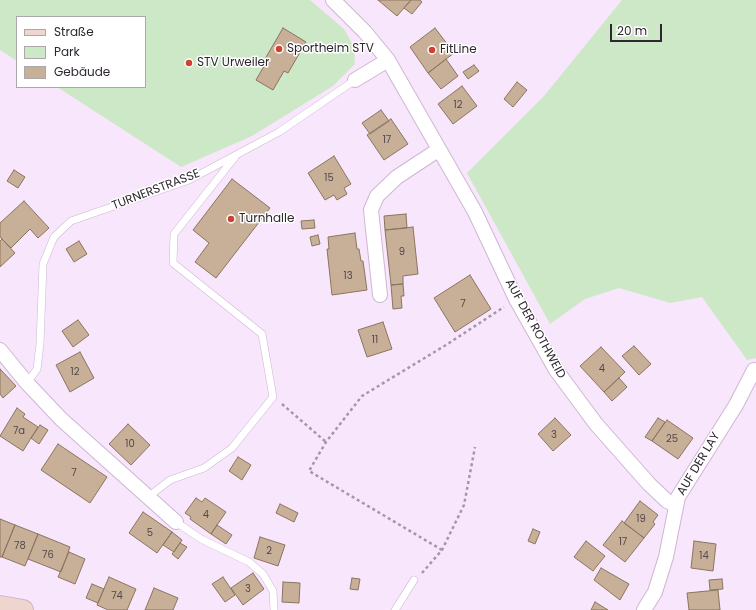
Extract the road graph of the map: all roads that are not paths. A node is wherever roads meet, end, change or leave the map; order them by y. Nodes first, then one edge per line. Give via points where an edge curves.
1 (333, 0) edge
2 (388, 60) junction
3 (355, 80) joint
4 (438, 150) junction
5 (236, 156) junction
6 (380, 295) dead end
7 (0, 350) edge
8 (755, 365) edge
9 (27, 383) junction
10 (148, 497) junction
11 (676, 505) junction
12 (176, 522) joint
13 (414, 580) road end
14 (0, 606) edge
15 (22, 610) edge
16 (274, 610) edge
17 (395, 610) edge
18 (644, 610) edge

1 - 2 street, AUF DER ROTHWEID
2 - 3 street, TURNERSTRASSE
2 - 4 street, AUF DER ROTHWEID
3 - 5 lane, TURNERSTRASSE via 279,132
4 - 6 street via 397,177 376,196 371,210
4 - 11 street, AUF DER ROTHWEID via 475,212 516,298 556,370 596,424 649,484 667,501
5 - 9 lane, TURNERSTRASSE via 189,180 71,220 54,237 43,264 37,368
5 - 10 lane via 174,234 173,263 262,334 273,397 232,448 204,468 170,480
7 - 9 street
8 - 11 street, AUF DER LAY via 736,405 686,484
9 - 10 street via 61,419
10 - 12 street
11 - 18 street, AUF DER LAY via 666,557 655,592
12 - 16 lane via 201,539 249,562 263,574 272,591
13 - 17 lane
14 - 15 main road

